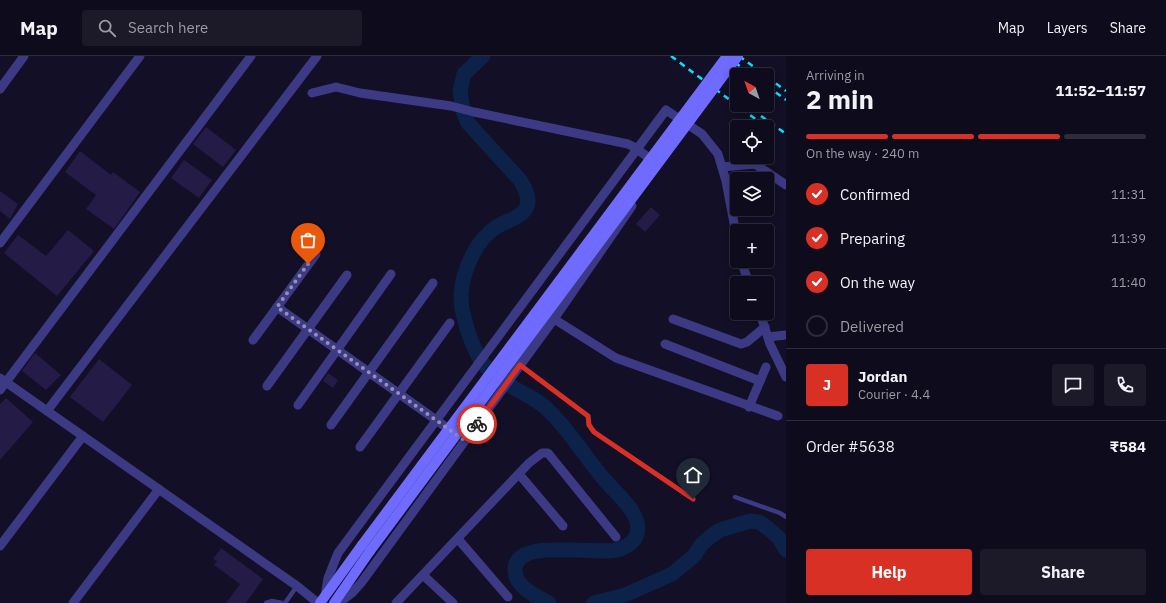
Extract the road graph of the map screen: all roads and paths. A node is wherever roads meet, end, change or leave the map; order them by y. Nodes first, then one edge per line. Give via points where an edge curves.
1 (24, 56) edge
2 (140, 56) edge
3 (251, 56) edge
4 (318, 56) edge
5 (727, 56) edge
6 (738, 56) edge
7 (0, 89) edge
8 (312, 93) dead end
9 (690, 126) junction
10 (637, 149) junction
11 (660, 166) junction
12 (722, 167) junction
13 (786, 185) edge
14 (734, 224) edge
15 (0, 243) edge
16 (316, 254) dead end
17 (391, 274) dead end
18 (347, 275) dead end
19 (433, 283) dead end
20 (277, 307) junction
21 (554, 319) junction
22 (673, 319) dead end
23 (762, 320) edge
24 (450, 323) dead end
25 (764, 327) junction
26 (308, 329) junction
27 (786, 335) edge
28 (768, 337) junction
29 (253, 340) dead end
30 (665, 344) dead end
31 (338, 351) junction
32 (519, 366) junction
33 (766, 367) dead end
34 (368, 372) junction
35 (786, 377) edge
36 (3, 380) edge
37 (760, 381) junction
38 (266, 386) dead end
39 (0, 390) edge
40 (398, 394) junction
41 (298, 406) dead end
42 (749, 407) junction
43 (47, 411) junction
44 (778, 416) dead end
45 (436, 421) junction
46 (331, 425) dead end
47 (83, 436) junction
48 (464, 440) junction
49 (360, 447) dead end
50 (519, 474) junction
51 (159, 489) junction
52 (735, 497) dead end
53 (693, 499) dead end
54 (786, 517) edge
55 (563, 526) dead end
56 (616, 537) dead end
57 (458, 539) junction
58 (0, 546) edge
59 (366, 548) junction
60 (423, 575) junction
61 (297, 586) junction
62 (508, 597) dead end
63 (321, 601) edge
64 (73, 603) edge
65 (266, 603) edge
66 (282, 603) edge
67 (285, 603) edge
68 (334, 603) edge
69 (339, 603) edge
70 (396, 603) edge
71 (452, 603) edge

1 - 7 street
2 - 15 street
3 - 36 street
4 - 43 street
5 - 59 main road, bridge
6 - 59 main road, bridge
8 - 10 street via 336,87 360,93 452,106 628,144
9 - 10 street via 666,110
9 - 11 street
9 - 12 street via 702,134 718,154
10 - 11 street
10 - 45 street
11 - 21 street
12 - 13 street via 754,164
12 - 14 street
16 - 20 street
17 - 31 street
18 - 26 street
19 - 34 street
20 - 26 street
20 - 29 street
21 - 32 street
21 - 42 street via 616,358
22 - 25 street via 741,344
23 - 25 street
24 - 40 street
25 - 28 street
26 - 31 street
26 - 38 street
27 - 28 street
28 - 35 street
30 - 37 street
31 - 34 street
31 - 41 street
32 - 48 street
32 - 53 lane via 588,416 589,425 594,432
33 - 37 street
34 - 40 street
34 - 46 street
36 - 39 street
36 - 43 street
37 - 42 street
40 - 45 street
40 - 49 street
42 - 44 street
43 - 47 street
45 - 48 street
45 - 63 street via 338,553
47 - 51 street
47 - 58 street
48 - 69 street via 361,583
50 - 55 street
50 - 56 street via 542,453 548,453
50 - 57 street
51 - 61 street
51 - 64 street
52 - 54 lane
57 - 60 street
57 - 62 street
59 - 63 main road
59 - 68 main road
60 - 70 street
60 - 71 street
61 - 63 street
61 - 67 lane
65 - 66 lane

